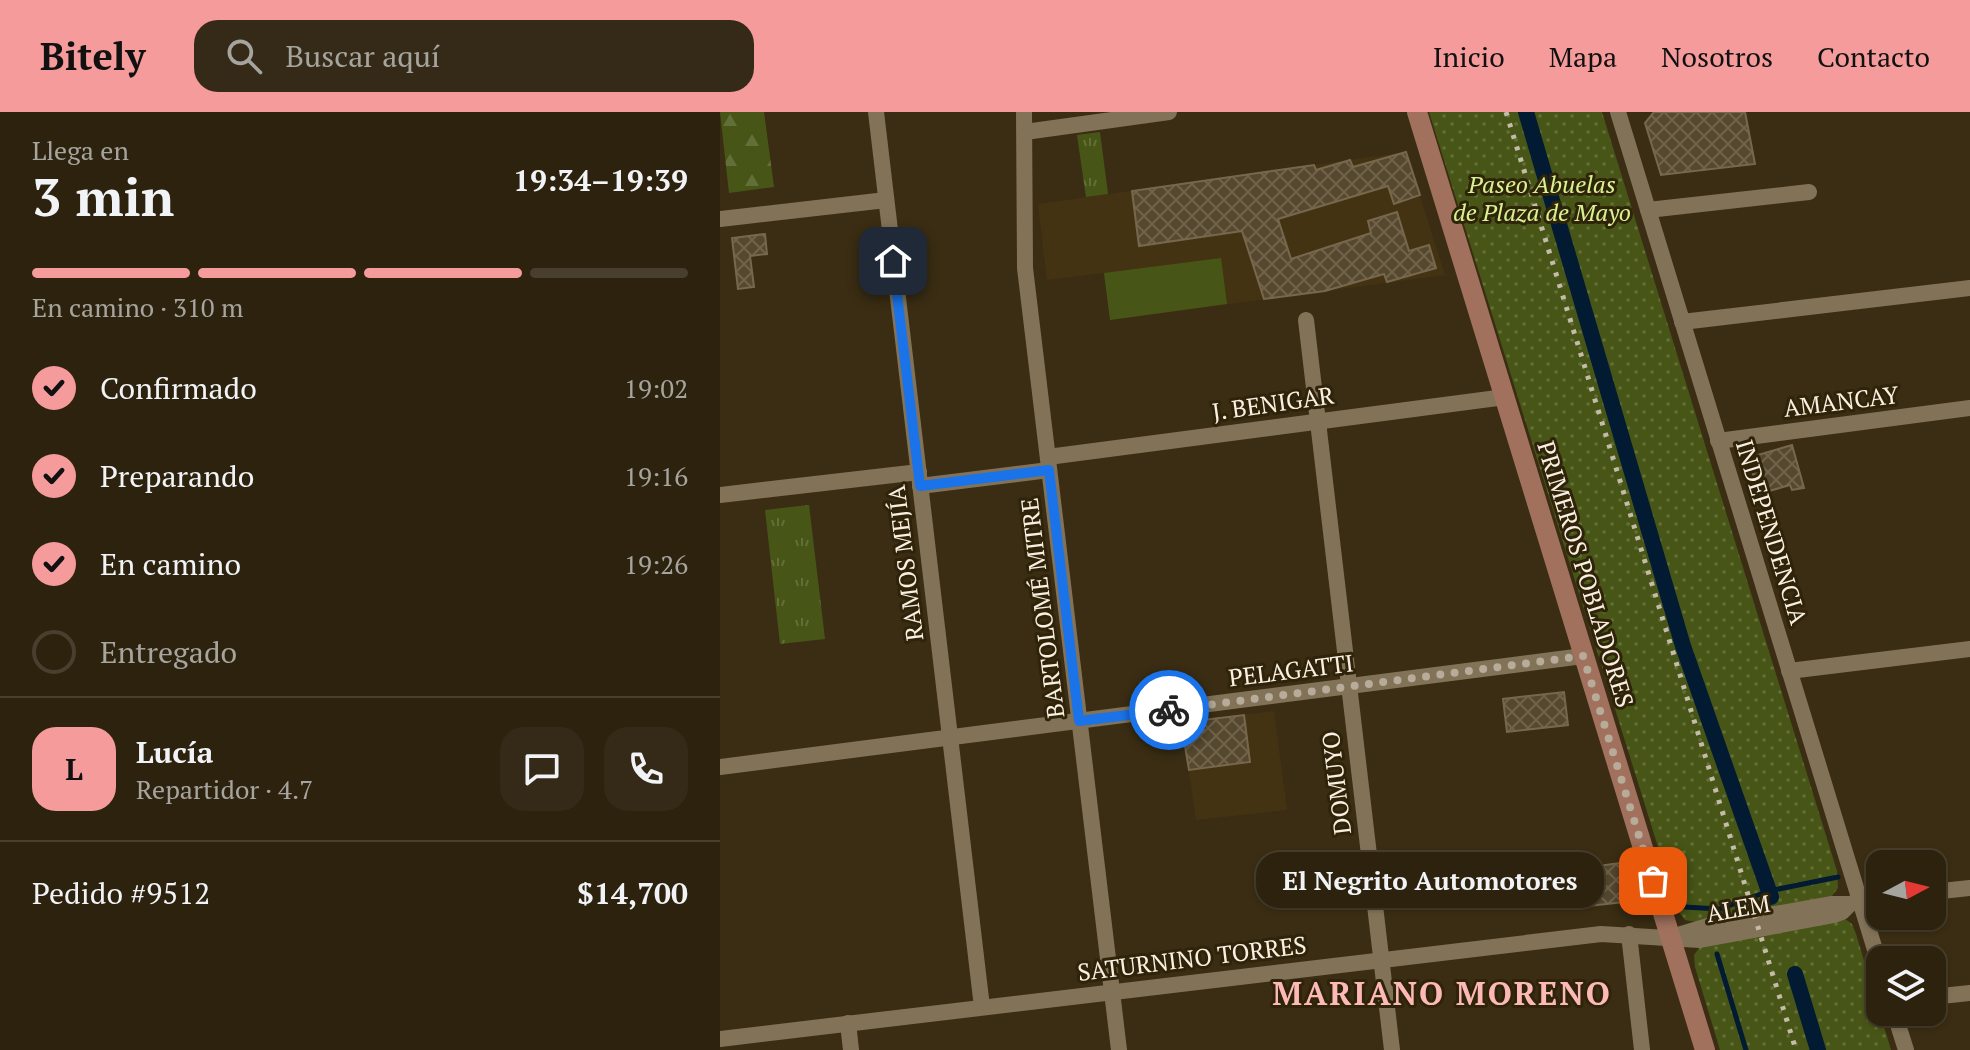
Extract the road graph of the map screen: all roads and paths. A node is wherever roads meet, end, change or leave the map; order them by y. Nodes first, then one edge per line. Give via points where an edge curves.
1 (876, 112) edge
2 (1024, 112) edge
3 (1169, 112) edge
4 (1417, 112) edge
5 (1618, 112) edge
6 (1025, 132) junction
7 (1809, 192) dead end
8 (886, 200) junction
9 (1648, 210) junction
10 (720, 219) edge
11 (1970, 288) edge
12 (1306, 320) dead end
13 (1682, 322) junction
14 (1505, 397) junction
15 (1970, 408) edge
16 (1318, 422) junction
17 (1718, 441) junction
18 (1048, 464) junction
19 (919, 479) junction
20 (720, 495) edge
21 (1970, 649) edge
22 (1583, 656) junction
23 (1789, 671) junction
24 (1349, 687) junction
25 (1079, 721) junction
26 (950, 738) junction
27 (720, 767) edge
28 (1970, 888) edge
29 (1946, 891) edge
30 (1866, 900) edge
31 (1855, 902) junction
32 (1629, 934) junction
33 (1670, 937) junction
34 (1872, 946) edge
35 (1382, 960) junction
36 (1112, 992) junction
37 (1970, 993) edge
38 (1946, 996) edge
39 (982, 1007) junction
40 (848, 1023) junction
41 (1898, 1026) edge
42 (720, 1039) edge
43 (851, 1050) edge
44 (1119, 1050) edge
45 (1392, 1050) edge
46 (1642, 1050) edge
47 (1705, 1050) edge
48 (1906, 1050) edge

1 - 8 street, RAMOS MEJÍA
2 - 6 street, BARTOLOMÉ MITRE
3 - 6 street
4 - 14 main road, PRIMEROS POBLADORES
5 - 9 street, INDEPENDENCIA
6 - 18 street, BARTOLOMÉ MITRE via 1023,253
7 - 9 street
8 - 10 street
8 - 19 street, RAMOS MEJÍA
9 - 13 street, INDEPENDENCIA
11 - 13 street
12 - 16 street, DOMUYO
13 - 17 street, INDEPENDENCIA
14 - 16 street, J. BENIGAR
14 - 22 main road, PRIMEROS POBLADORES
15 - 17 street, AMANCAY
16 - 18 street, J. BENIGAR
16 - 24 street, DOMUYO
17 - 23 street, INDEPENDENCIA
18 - 19 street, J. BENIGAR
18 - 25 street, BARTOLOMÉ MITRE
19 - 20 street, J. BENIGAR
19 - 26 street, RAMOS MEJÍA
21 - 23 street
22 - 24 street, PELAGATTI
22 - 33 main road, PRIMEROS POBLADORES
23 - 31 street, INDEPENDENCIA
24 - 25 street, PELAGATTI
24 - 35 street, DOMUYO
25 - 26 street, PELAGATTI
25 - 36 street, BARTOLOMÉ MITRE
26 - 27 street, PELAGATTI
26 - 39 street, RAMOS MEJÍA
28 - 29 street
30 - 31 street, ALEM
31 - 33 street, ALEM
31 - 34 street, INDEPENDENCIA
32 - 33 street, SATURNINO TORRES
32 - 35 street, SATURNINO TORRES
32 - 46 street
33 - 47 main road, PRIMEROS POBLADORES
35 - 36 street, SATURNINO TORRES
35 - 45 street, DOMUYO
36 - 39 street, SATURNINO TORRES
36 - 44 street, BARTOLOMÉ MITRE
37 - 38 street
39 - 40 street, SATURNINO TORRES
40 - 42 street, SATURNINO TORRES
40 - 43 street
41 - 48 street

